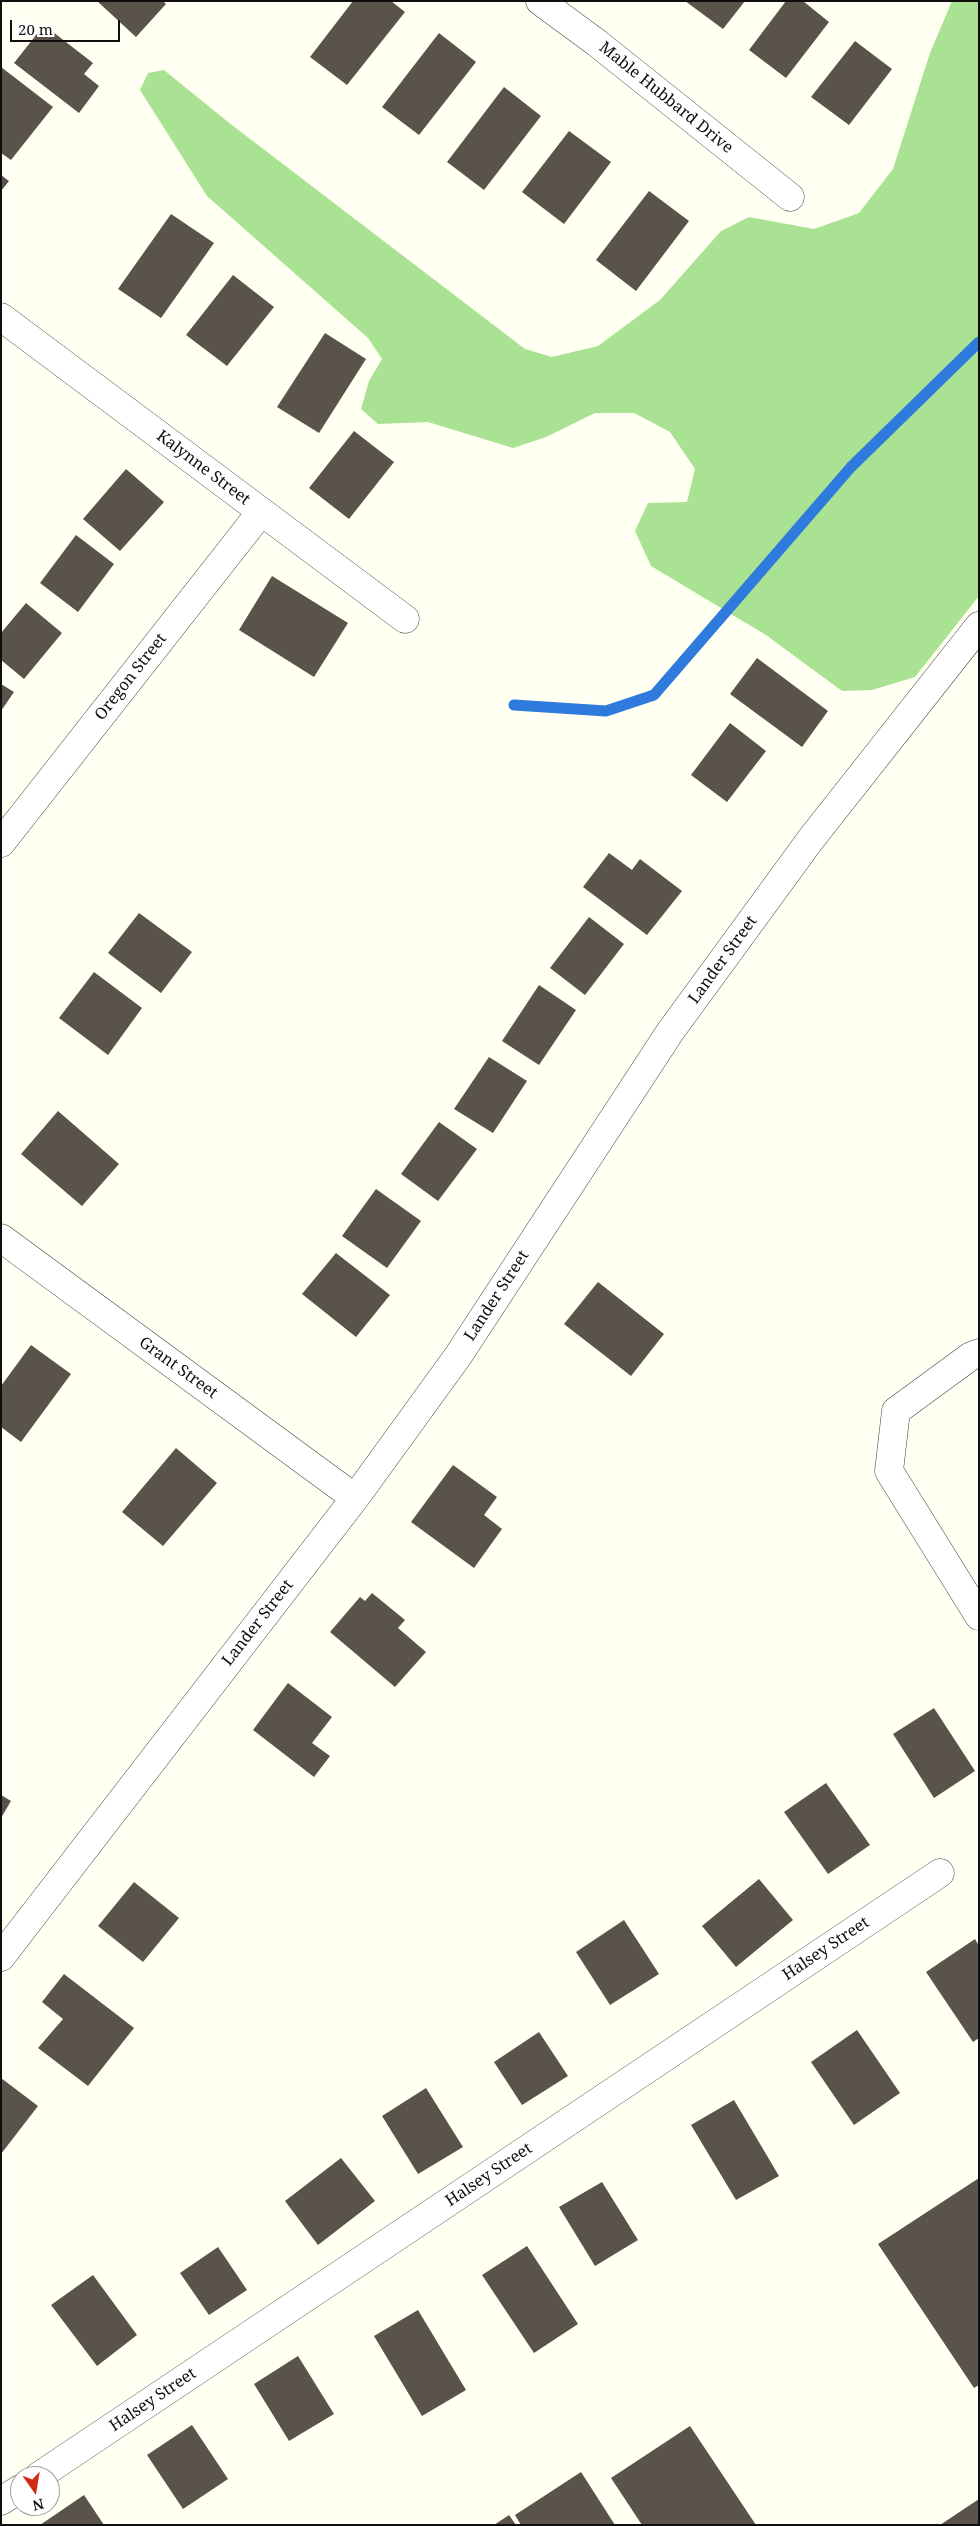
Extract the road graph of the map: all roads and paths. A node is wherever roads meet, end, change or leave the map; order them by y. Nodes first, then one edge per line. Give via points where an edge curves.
1 (540, 1) edge
2 (790, 197) dead end
3 (1, 316) edge
4 (261, 512) junction
5 (405, 619) dead end
6 (979, 626) edge
7 (1, 843) edge
8 (1, 1238) edge
9 (979, 1353) edge
10 (355, 1498) junction
11 (979, 1616) edge
12 (940, 1873) dead end
13 (1, 1957) edge
14 (54, 2466) edge

1 - 2 street, Mable Hubbard Drive
3 - 4 street, Kalynne Street
4 - 5 street, Kalynne Street
4 - 7 street, Oregon Street
6 - 10 street, Lander Street via 811,839 670,1032 458,1356
8 - 10 street, Grant Street
9 - 11 street via 970,1356 896,1411 889,1471
10 - 13 street, Lander Street
12 - 14 street, Halsey Street

